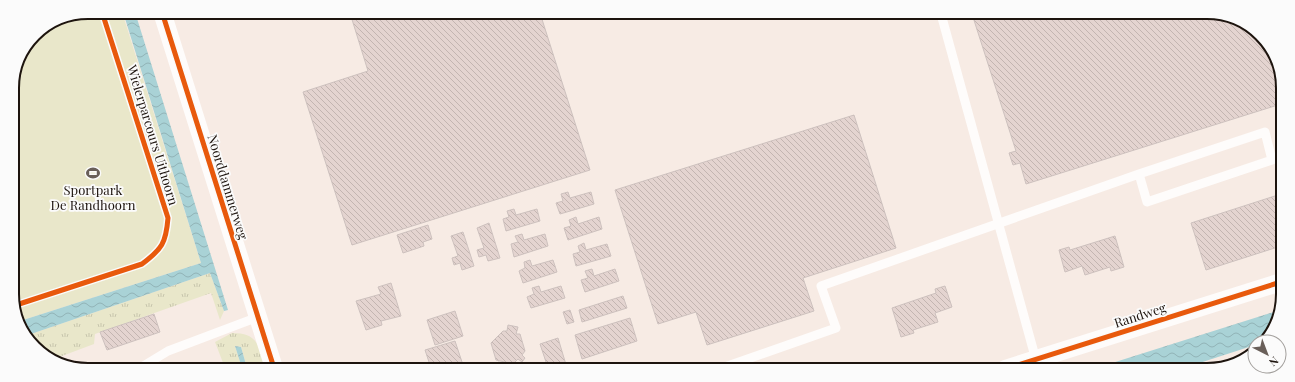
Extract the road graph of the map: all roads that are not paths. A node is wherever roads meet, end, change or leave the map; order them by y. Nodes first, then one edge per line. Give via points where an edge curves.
1 (164, 19) edge
2 (942, 19) edge
3 (1139, 174) junction
4 (999, 223) junction
5 (1276, 284) edge
6 (258, 317) junction
7 (1036, 360) junction
8 (148, 363) edge
9 (272, 363) edge
10 (736, 363) edge
11 (1026, 363) edge

1 - 6 street, Noorddammerweg
2 - 4 lane
3 - 3 lane via 1147,202 1272,160 1265,132
3 - 4 lane
4 - 7 lane
4 - 10 lane via 821,286 836,328
5 - 7 street, Randweg
6 - 8 lane via 168,351
6 - 9 street, Noorddammerweg
7 - 11 street, Randweg

